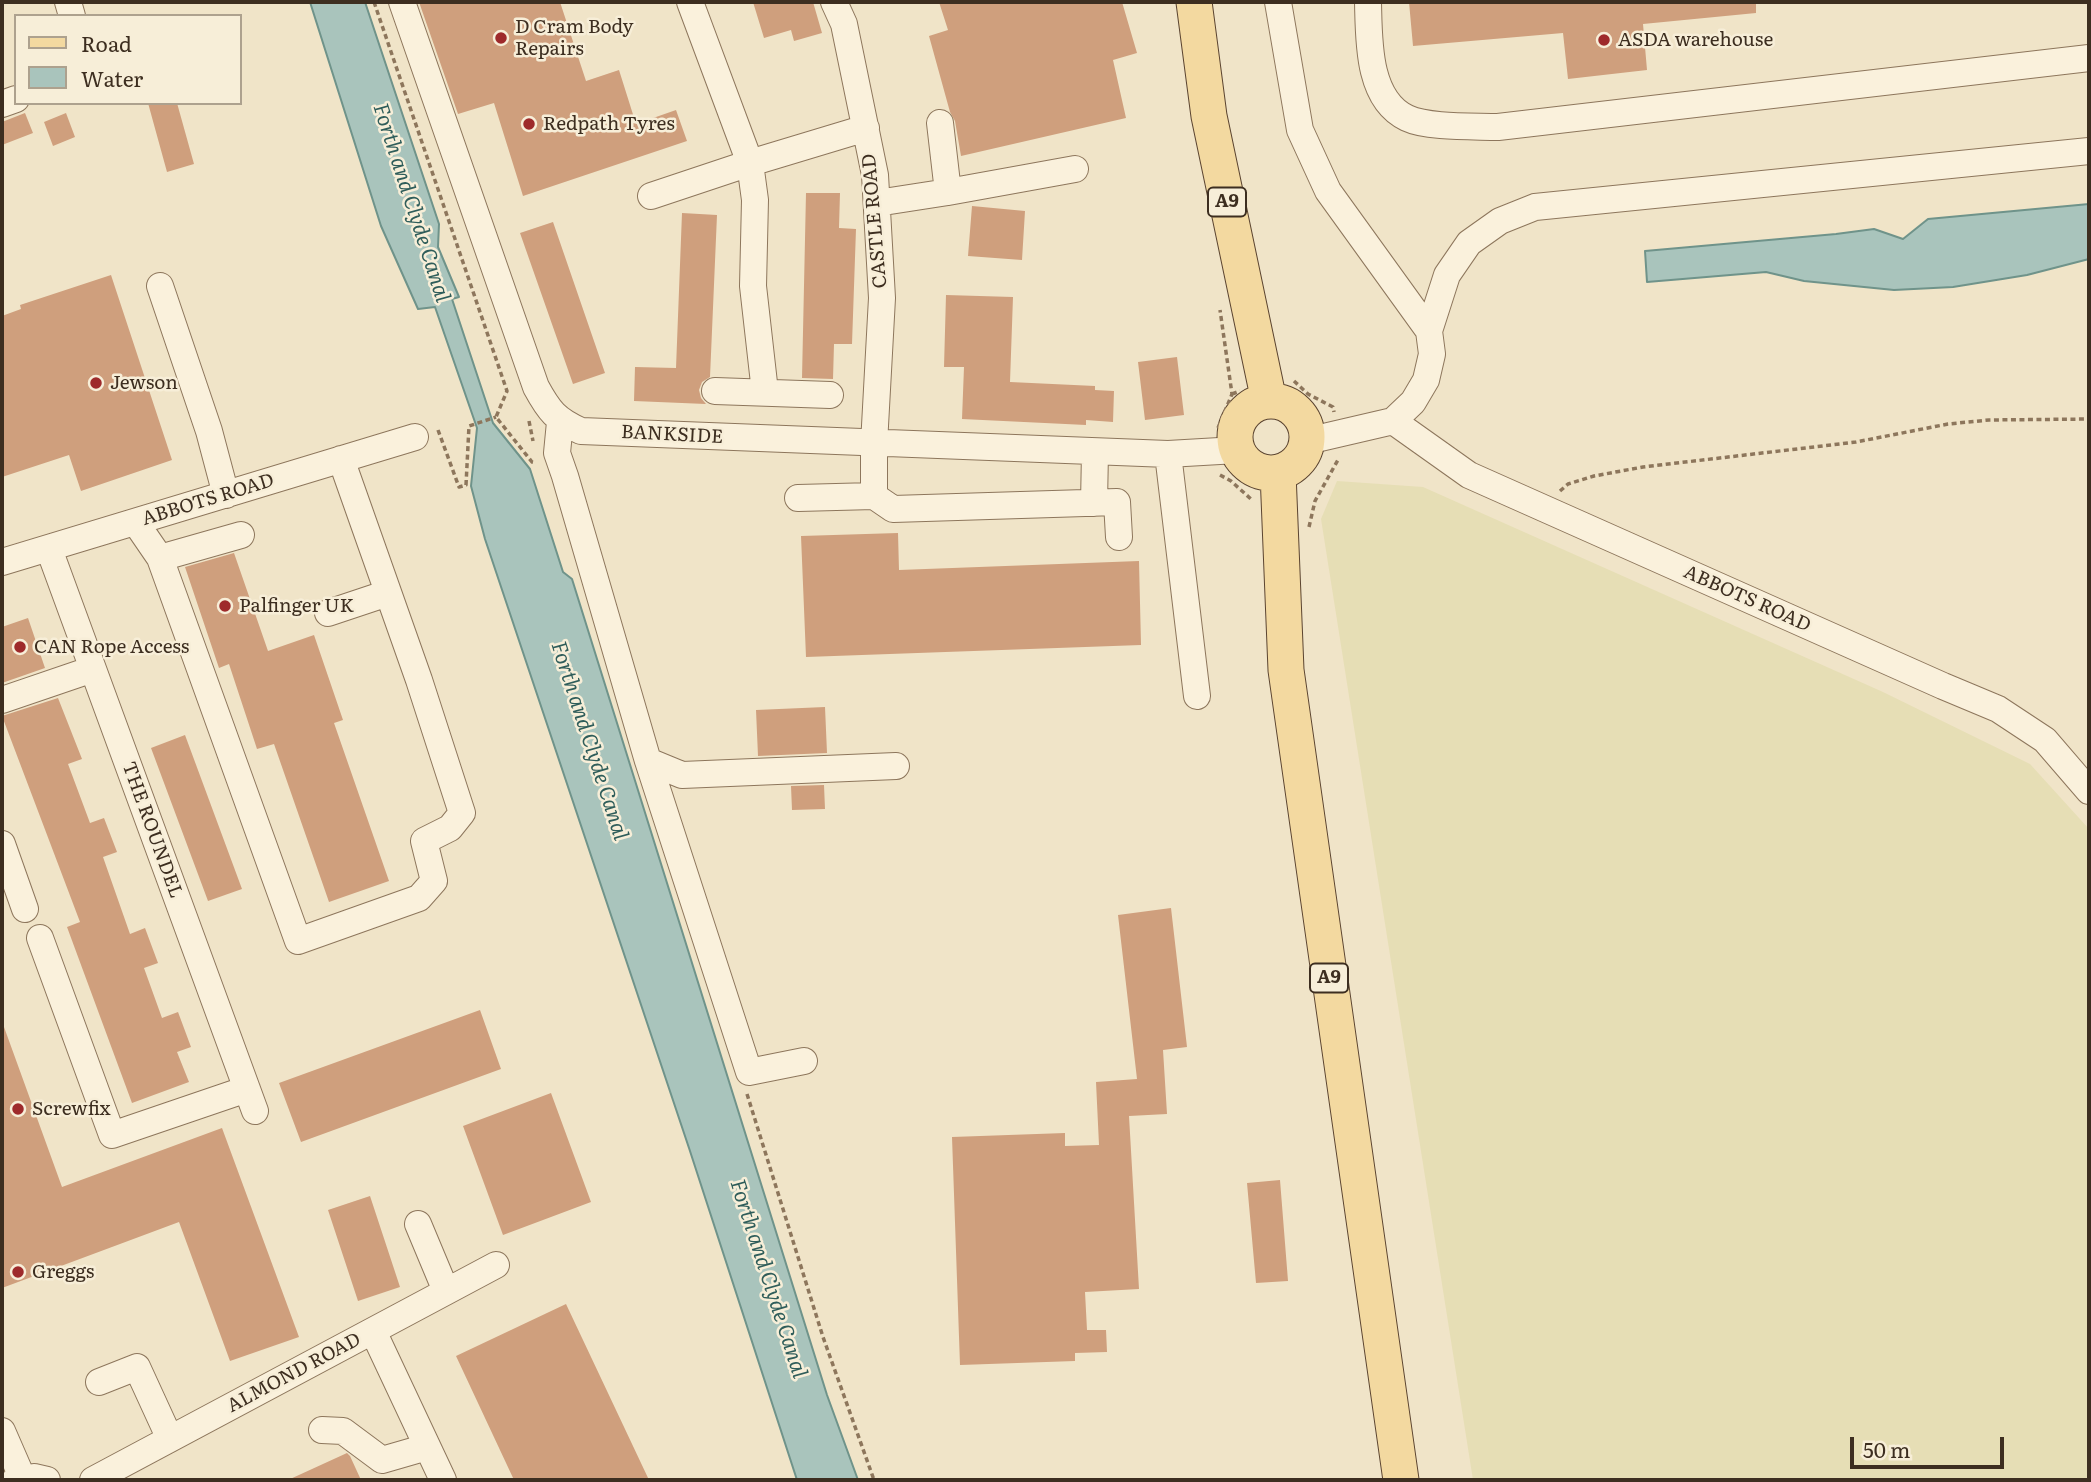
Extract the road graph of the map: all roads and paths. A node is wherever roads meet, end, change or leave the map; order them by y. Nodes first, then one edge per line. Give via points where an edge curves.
1 (402, 2) edge
2 (690, 2) edge
3 (835, 2) edge
4 (1194, 2) edge
5 (1278, 2) edge
6 (1368, 2) edge
7 (2089, 58) edge
8 (940, 122) dead end
9 (866, 128) junction
10 (2089, 151) edge
11 (750, 163) junction
12 (1075, 169) dead end
13 (948, 192) junction
14 (651, 196) dead end
15 (877, 203) junction
16 (160, 286) dead end
17 (1429, 331) junction
18 (715, 390) dead end
19 (765, 392) junction
20 (831, 395) dead end
21 (1269, 401) junction
22 (496, 417) dead end
23 (2089, 419) edge
24 (1393, 421) junction
25 (560, 422) junction
26 (415, 437) joint
27 (1307, 441) junction
28 (874, 444) junction
29 (1237, 450) junction
30 (1095, 452) junction
31 (1168, 454) junction
32 (341, 459) junction
33 (1278, 473) junction
34 (226, 495) junction
35 (874, 496) junction
36 (798, 498) dead end
37 (1094, 503) junction
38 (1542, 506) junction
39 (135, 523) junction
40 (241, 536) dead end
41 (1119, 537) dead end
42 (49, 549) junction
43 (160, 558) junction
44 (2, 562) edge
45 (388, 593) junction
46 (328, 613) dead end
47 (93, 668) junction
48 (1197, 696) dead end
49 (2, 700) edge
50 (648, 761) junction
51 (896, 766) dead end
52 (2089, 791) edge
53 (2, 844) edge
54 (24, 909) dead end
55 (40, 938) dead end
56 (804, 1061) dead end
57 (418, 1224) dead end
58 (496, 1265) dead end
59 (446, 1291) junction
60 (373, 1331) junction
61 (99, 1382) dead end
62 (321, 1430) dead end
63 (2, 1431) edge
64 (170, 1439) junction
65 (428, 1447) junction
66 (28, 1479) edge
67 (93, 1480) edge
68 (443, 1480) edge
69 (1401, 1480) edge

1 - 25 street via 536,387
2 - 11 street
3 - 9 street, CASTLE ROAD
4 - 21 main road, A9 via 1209,116
5 - 17 street via 1300,130 1328,191
6 - 7 street via 1370,55 1384,100 1407,118 1446,126 1498,127
8 - 13 street
9 - 11 street
9 - 15 street, CASTLE ROAD
10 - 17 street via 1535,207 1500,221 1469,243 1447,275
11 - 14 street
11 - 19 street via 755,200 753,286
12 - 13 street
13 - 15 street
15 - 28 street, CASTLE ROAD via 882,298
16 - 34 street
17 - 24 street via 1432,354 1426,380 1413,402
18 - 19 street
19 - 20 street
21 - 27 main road via 1282,402 1302,417
21 - 29 main road via 1244,412 1237,424
22 - 26 path via 469,426 466,485 459,487 437,425
23 - 38 path via 1948,424 1856,442 1643,467 1568,484
24 - 27 street
24 - 38 street, ABBOTS ROAD via 1469,475
25 - 28 street, BANKSIDE via 581,431
25 - 50 street via 556,453
26 - 32 street, ABBOTS ROAD
27 - 33 main road via 1297,463
28 - 30 street, BANKSIDE
28 - 35 street, CASTLE ROAD
29 - 31 street, BANKSIDE
29 - 33 main road via 1254,470
30 - 31 street, BANKSIDE
30 - 37 street
31 - 48 street
32 - 34 street, ABBOTS ROAD
32 - 45 street
33 - 69 main road, A9 via 1286,670
34 - 39 street, ABBOTS ROAD
35 - 36 street
35 - 37 street via 893,509
37 - 41 street via 1117,502
38 - 52 street, ABBOTS ROAD via 1998,709 2045,740
39 - 42 street, ABBOTS ROAD
39 - 43 street
40 - 43 street
42 - 44 street, ABBOTS ROAD
42 - 47 street, THE ROUNDEL
43 - 45 street via 298,942 419,898 434,881 424,841 450,828 462,813
45 - 46 street
47 - 49 street
47 - 55 street, THE ROUNDEL via 251,1100 112,1135
50 - 51 street via 682,775
50 - 56 street via 749,1072
53 - 54 street
57 - 59 street
58 - 59 street, ALMOND ROAD
59 - 60 street, ALMOND ROAD
60 - 64 street, ALMOND ROAD
60 - 65 street
61 - 64 street via 137,1367
62 - 65 street via 343,1431 382,1460
63 - 66 street
64 - 67 street, ALMOND ROAD
65 - 68 street

